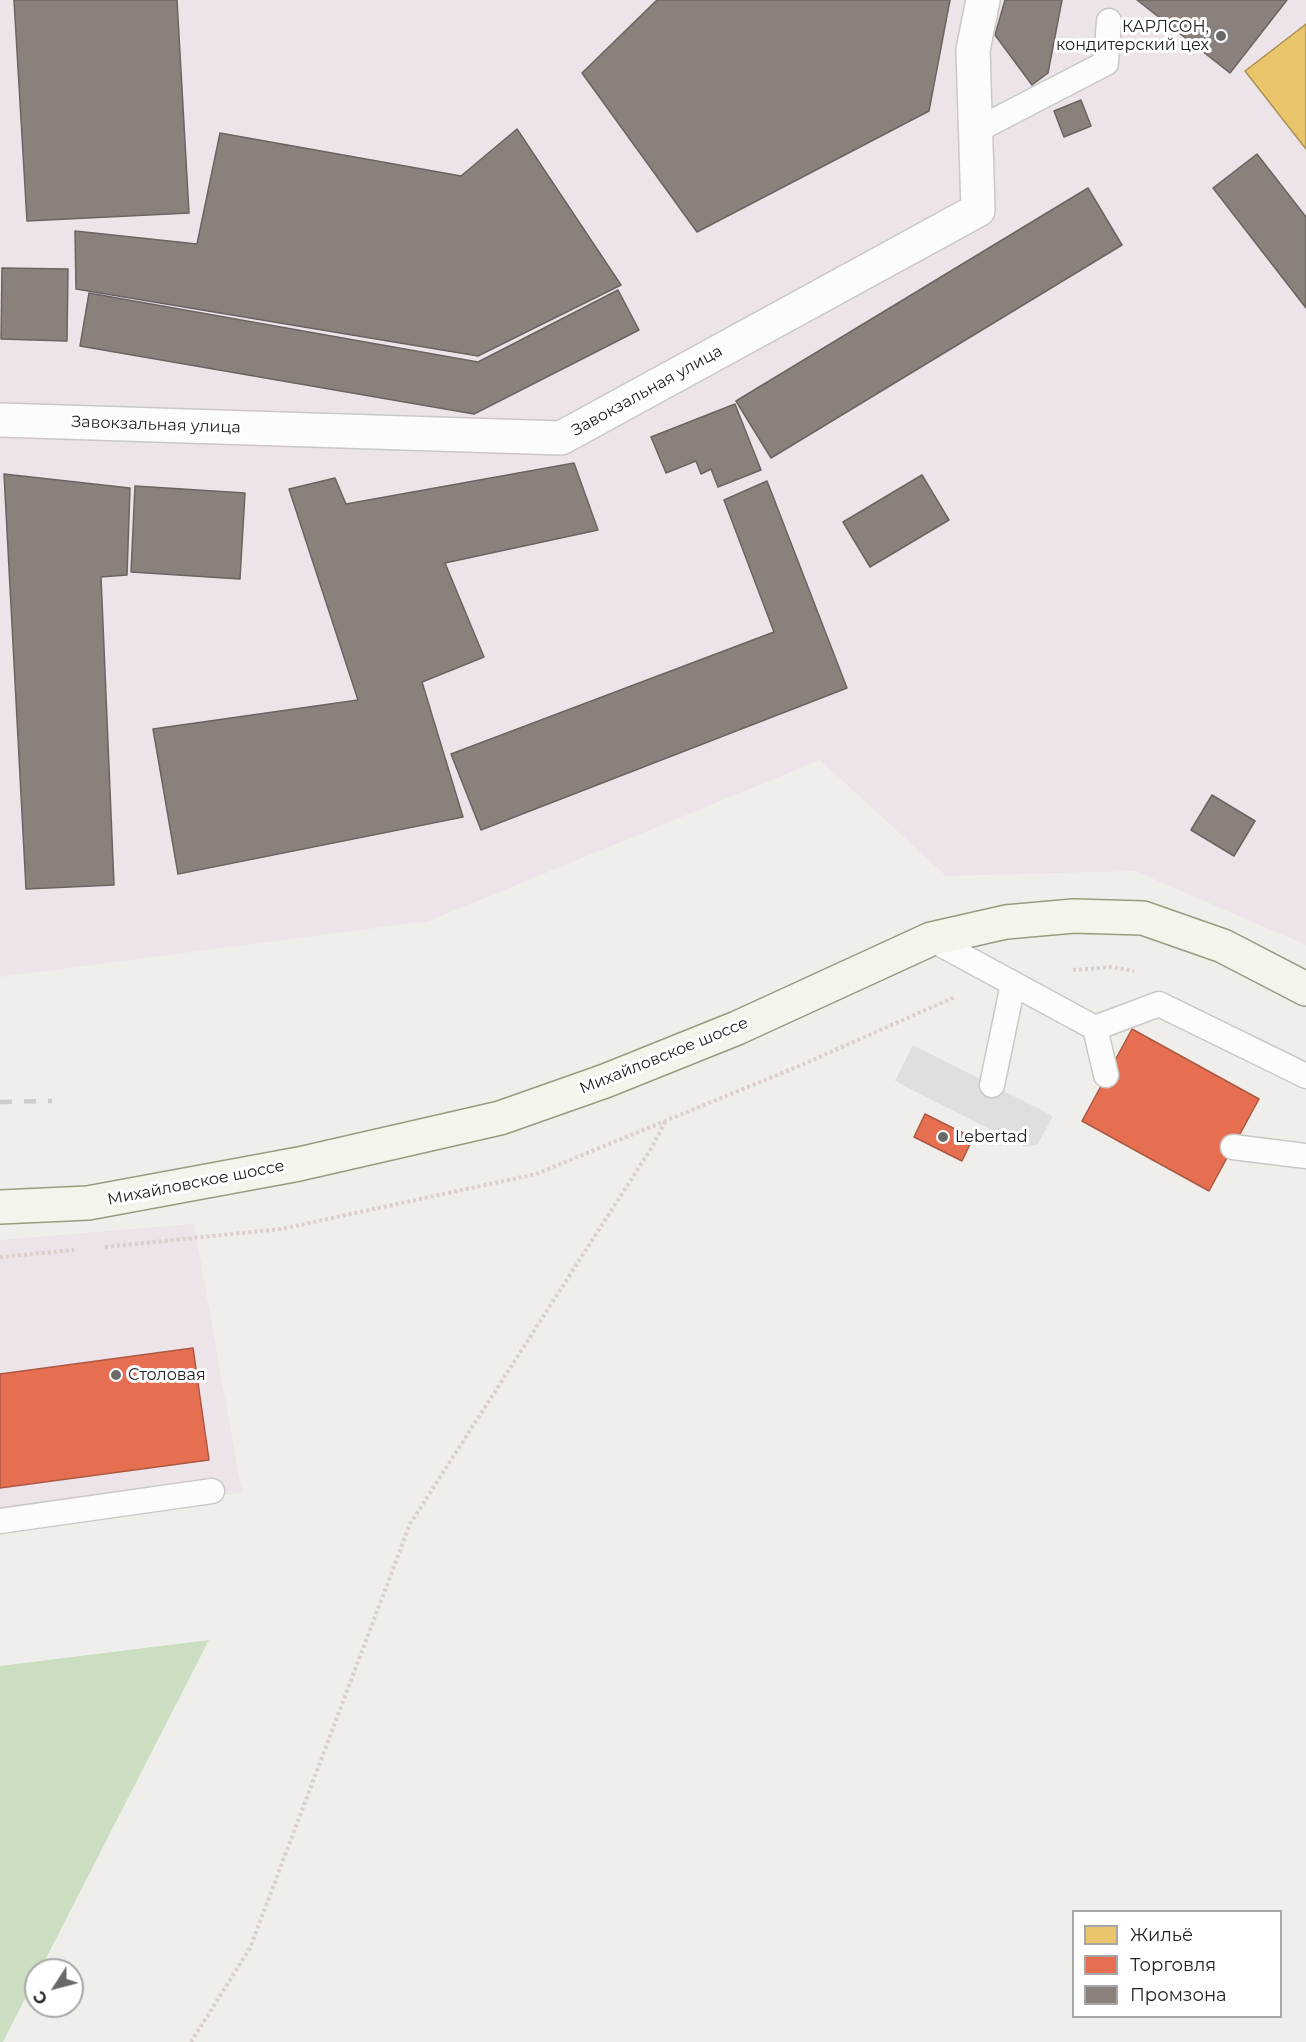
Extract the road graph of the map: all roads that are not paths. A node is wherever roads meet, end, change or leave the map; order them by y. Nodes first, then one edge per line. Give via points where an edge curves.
1 (983, 0) edge
2 (1109, 21) dead end
3 (975, 131) junction
4 (0, 420) edge
5 (931, 939) junction
6 (1013, 984) junction
7 (1306, 989) edge
8 (1095, 1028) junction
9 (1106, 1075) dead end
10 (1306, 1076) edge
11 (992, 1085) dead end
12 (1233, 1147) dead end
13 (1306, 1156) edge
14 (0, 1207) edge
15 (212, 1491) dead end
16 (0, 1521) edge

1 - 3 street, Завокзальная улица via 973,50
2 - 3 lane via 1106,63
3 - 4 street, Завокзальная улица via 978,210 561,438
5 - 6 lane
5 - 7 main road, Михайловское шоссе via 1006,922 1074,916 1143,918 1223,946
5 - 14 main road, Михайловское шоссе via 737,1028 500,1118 299,1164 88,1203
6 - 8 lane
6 - 11 lane
8 - 9 lane
8 - 10 lane via 1159,1004
12 - 13 lane
15 - 16 lane

